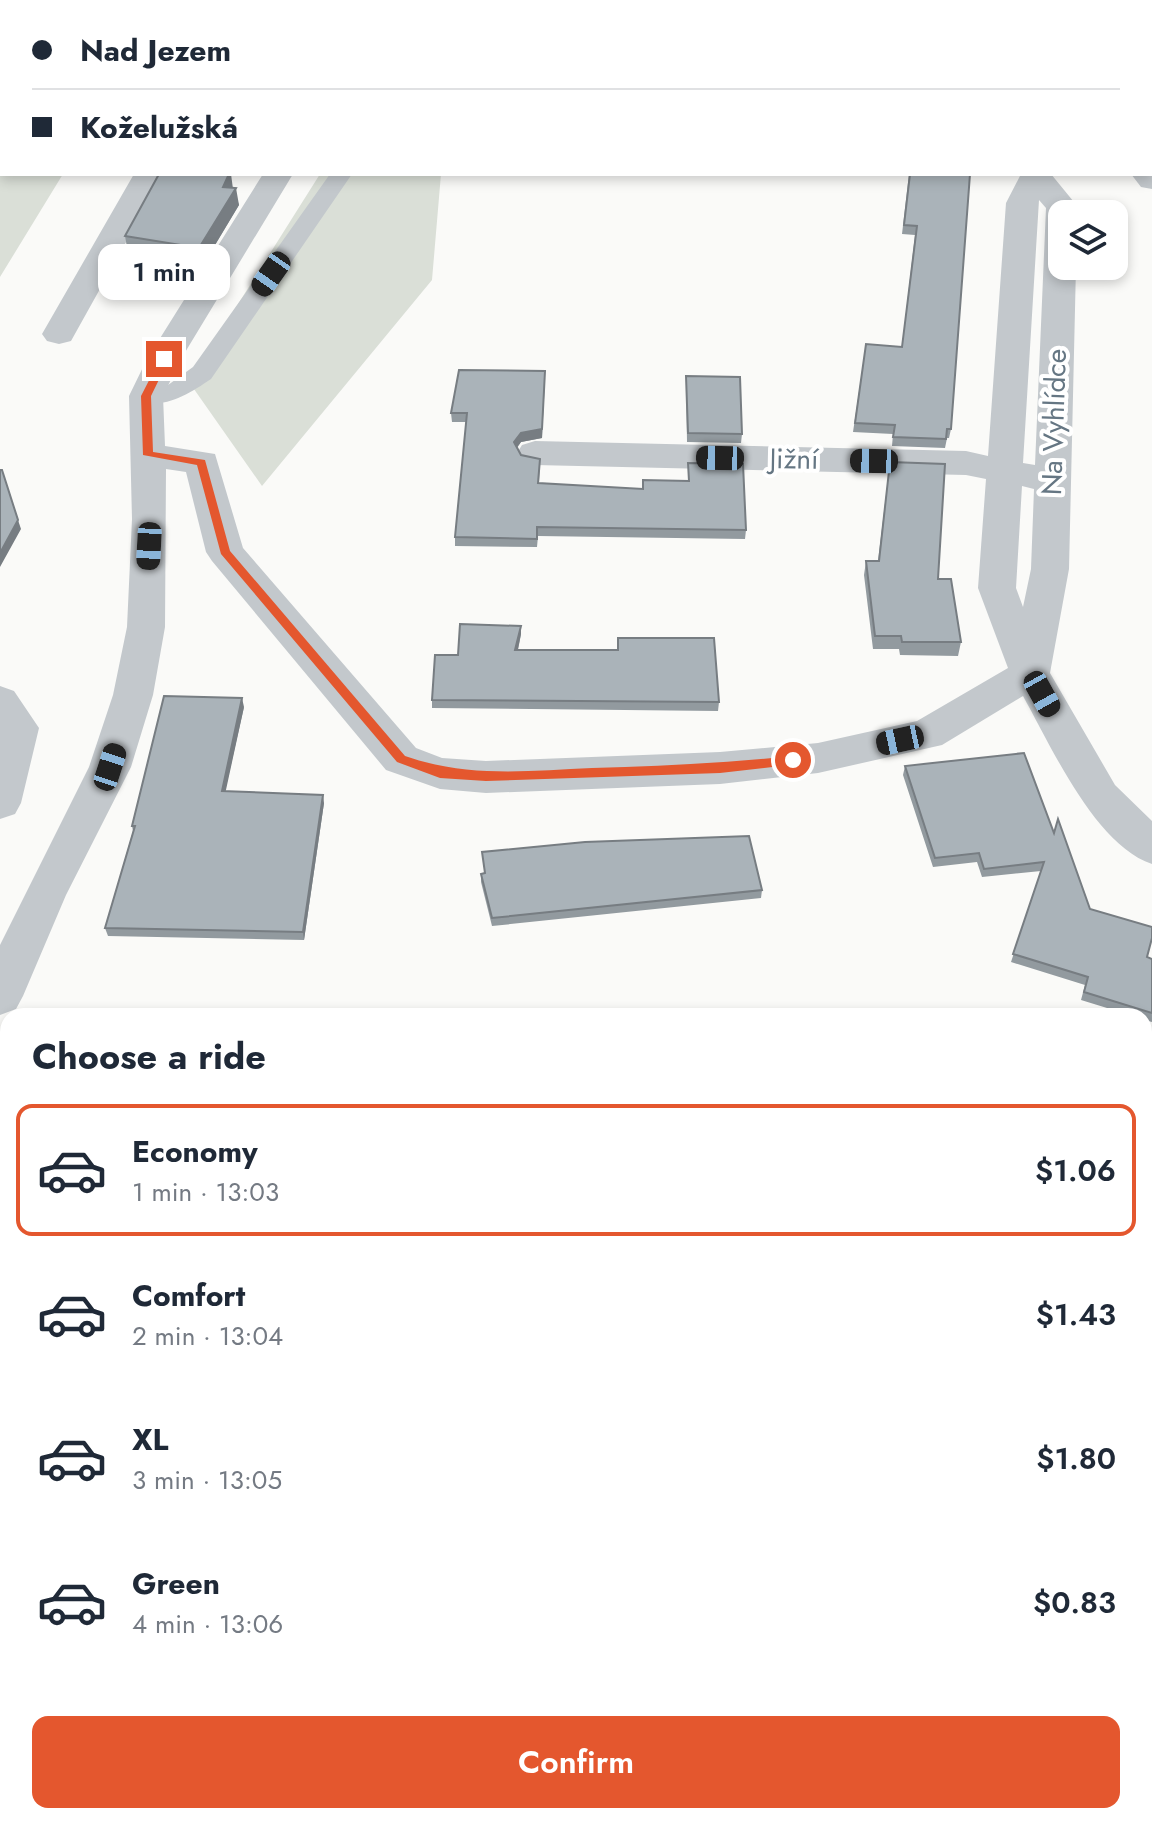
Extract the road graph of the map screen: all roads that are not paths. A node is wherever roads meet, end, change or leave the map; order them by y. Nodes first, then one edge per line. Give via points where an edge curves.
1 (148, 176) edge
2 (277, 176) edge
3 (340, 176) edge
4 (1036, 176) edge
5 (59, 334) dead end
6 (146, 396) junction
7 (535, 453) dead end
8 (148, 455) junction
9 (1003, 469) junction
10 (1051, 480) junction
11 (1030, 673) junction
12 (0, 701) edge
13 (0, 803) edge
14 (1152, 847) edge
15 (0, 996) edge

1 - 5 street
2 - 6 street
3 - 6 lane via 202,373 175,392
4 - 9 street, Na Vyhlídce via 1022,203
4 - 10 street, Na Vyhlídce via 1062,207
6 - 8 street
7 - 9 street, Jižní via 966,463
8 - 11 street via 202,462 225,552 401,759 440,773 486,777 720,768 818,758 928,734
8 - 15 street via 146,627 133,695 110,767 44,895
9 - 10 street, Jižní
9 - 11 street, Na Vyhlídce via 997,588
10 - 11 street, Na Vyhlídce via 1050,569
11 - 14 street, Na Vyhlídce via 1100,796
12 - 13 street via 19,728

